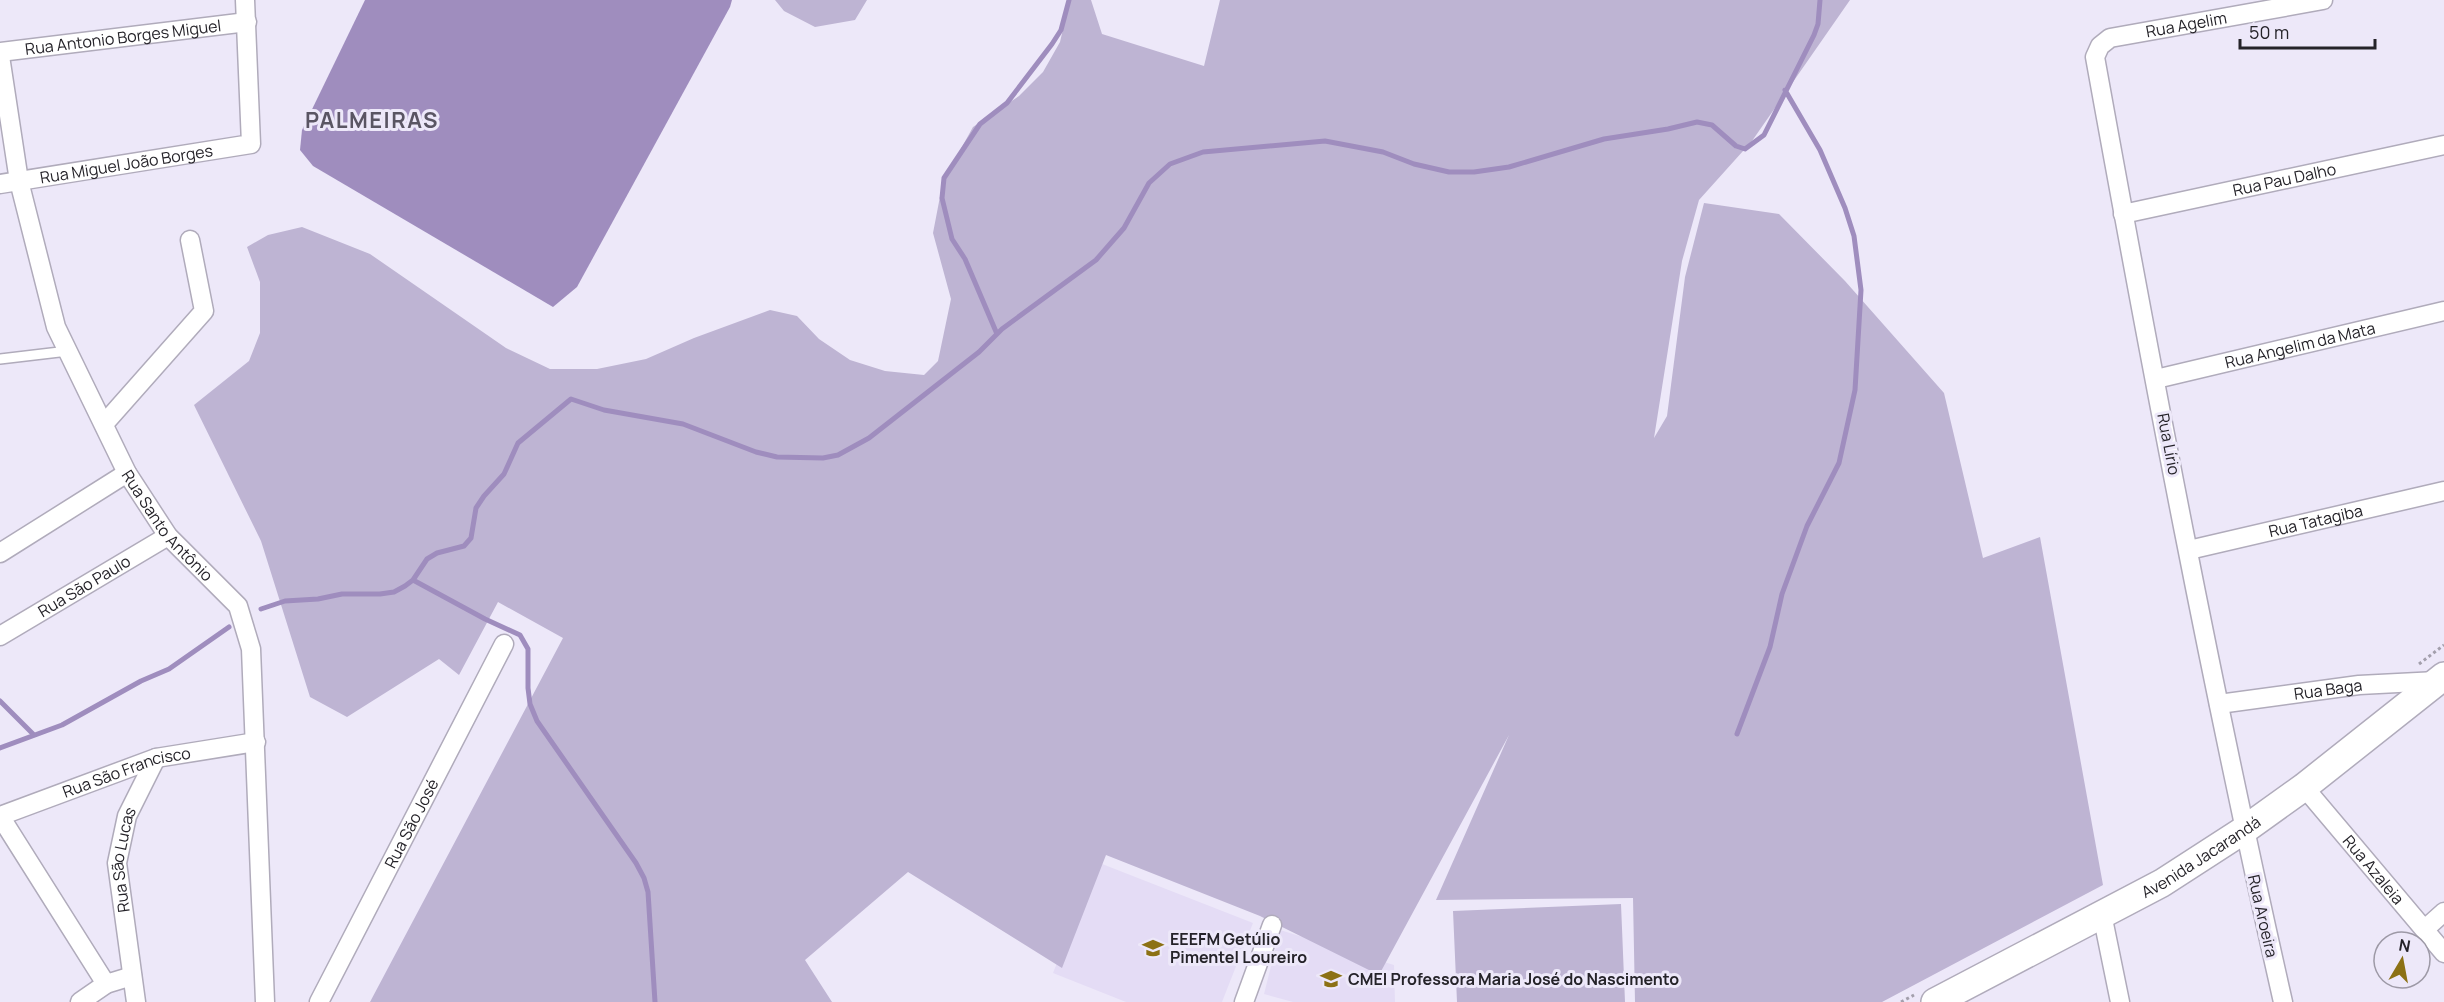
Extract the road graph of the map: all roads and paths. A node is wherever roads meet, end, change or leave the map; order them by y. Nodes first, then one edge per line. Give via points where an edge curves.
1 (245, 0) edge
2 (2324, 0) edge
3 (247, 22) junction
4 (0, 54) edge
5 (2095, 57) joint
6 (2444, 145) edge
7 (19, 181) junction
8 (0, 184) edge
9 (2123, 214) junction
10 (190, 240) dead end
11 (2444, 311) edge
12 (68, 351) junction
13 (0, 358) edge
14 (2156, 378) junction
15 (104, 424) junction
16 (127, 473) junction
17 (2444, 491) edge
18 (168, 536) junction
19 (2189, 550) junction
20 (0, 553) edge
21 (0, 636) edge
22 (504, 644) dead end
23 (2444, 645) edge
24 (2440, 679) edge
25 (2392, 683) junction
26 (2219, 704) junction
27 (256, 742) junction
28 (156, 758) junction
29 (2304, 787) junction
30 (2244, 830) junction
31 (2444, 912) edge
32 (2102, 914) junction
33 (1272, 925) dead end
34 (2425, 929) junction
35 (2444, 953) edge
36 (132, 976) junction
37 (106, 984) junction
38 (1928, 997) edge
39 (81, 1002) edge
40 (136, 1002) edge
41 (265, 1002) edge
42 (319, 1002) edge
43 (1244, 1002) edge
44 (1901, 1002) edge
45 (2120, 1002) edge
46 (2283, 1002) edge

1 - 3 street
2 - 5 street, Rua Agelim via 2110,38
3 - 4 street, Rua Antonio Borges Miguel
3 - 7 street, Rua Miguel João Borges via 251,144
4 - 7 street, Rua Santo Antônio
5 - 9 street, Rua Lírio
6 - 9 street, Rua Pau Dalho
7 - 8 street, Rua Miguel João Borges
7 - 12 street, Rua Santo Antônio via 56,327
9 - 14 street, Rua Lírio
10 - 15 street via 204,311
11 - 14 street, Rua Angelim da Mata
12 - 13 lane
12 - 15 street, Rua Santo Antônio
14 - 19 street, Rua Lírio
15 - 16 street, Rua Santo Antônio
16 - 18 street, Rua Santo Antônio
16 - 20 street
17 - 19 street, Rua Tatagiba
18 - 21 street, Rua São Paulo
18 - 27 street, Rua Santo Antônio via 238,606 251,649
19 - 26 street, Rua Lírio
22 - 42 street, Rua São José
23 - 25 path
24 - 25 street, Rua Baga
24 - 29 main road, Avenida Jacarandá
25 - 26 street, Rua Baga
26 - 30 street, Rua Lírio
27 - 28 street, Rua São Francisco
27 - 41 street, Rua Santo Antônio
28 - 36 street, Rua São Lucas via 127,816 117,863
28 - 37 street, Rua São Francisco via 0,816
29 - 30 main road, Avenida Jacarandá
29 - 34 street, Rua Azaleia
30 - 32 main road, Avenida Jacarandá via 2162,883
30 - 46 street, Rua Aroeira
31 - 34 street
32 - 38 main road, Avenida Jacarandá
32 - 45 street
33 - 43 street
34 - 35 street, Rua Azaleia
36 - 37 street
36 - 40 street, Rua São Lucas
37 - 39 street
38 - 44 path

